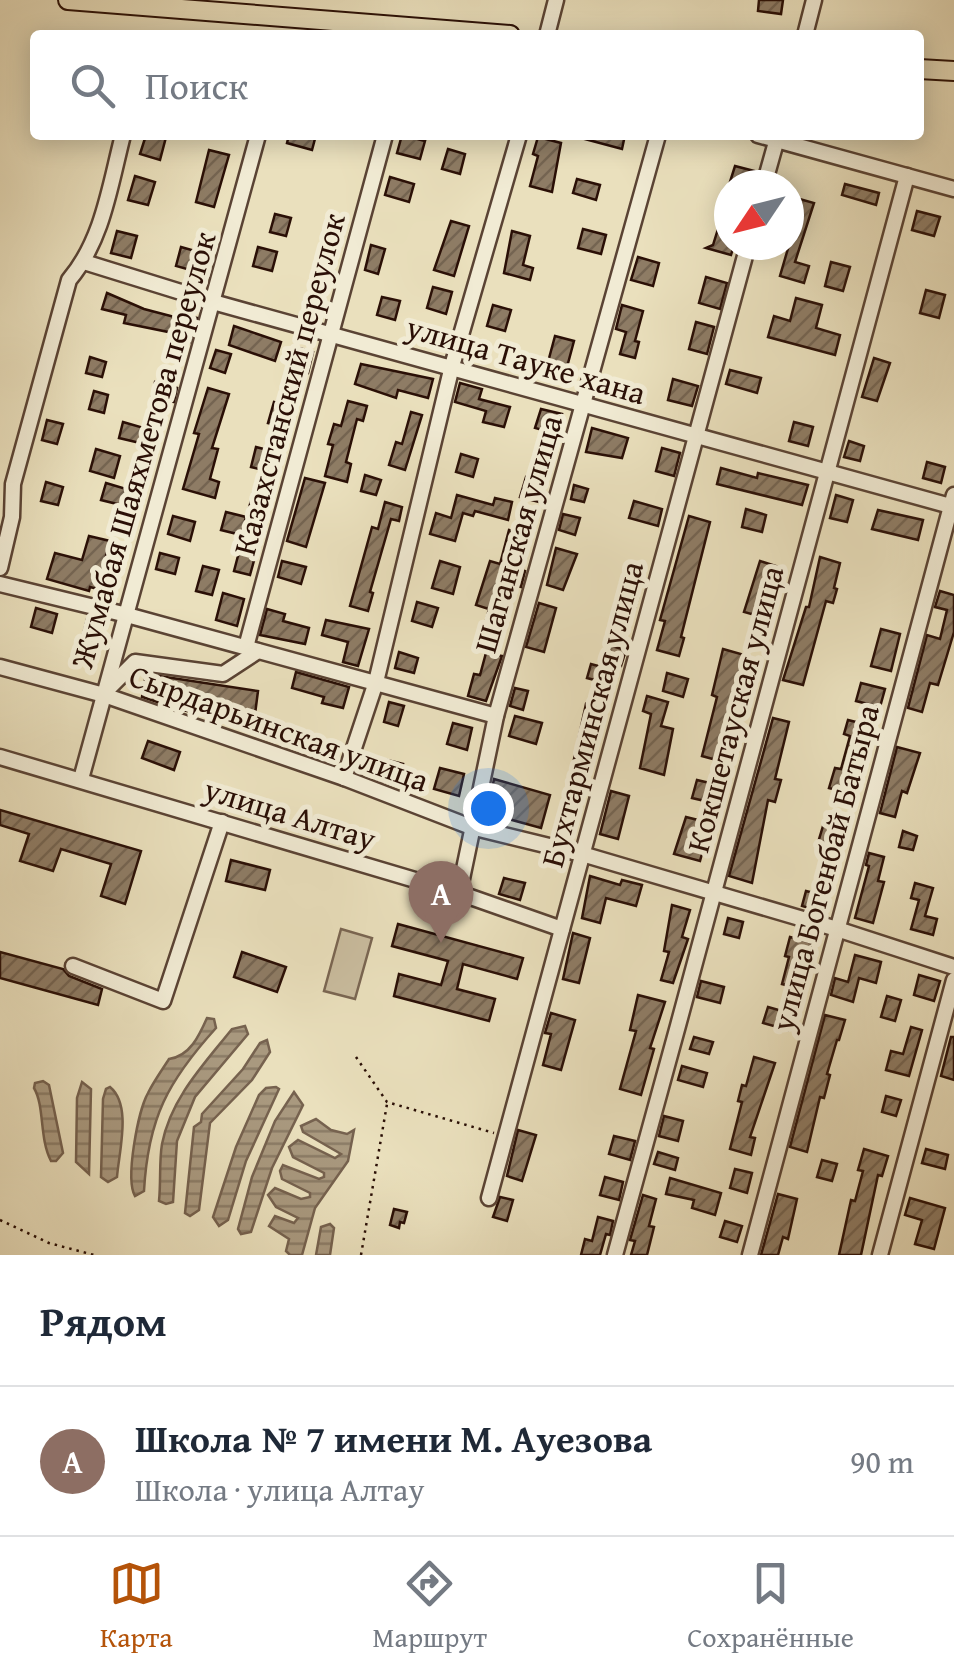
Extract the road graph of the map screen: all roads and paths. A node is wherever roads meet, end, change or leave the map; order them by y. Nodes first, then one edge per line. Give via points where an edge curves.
1 (68, 0) edge
2 (556, 0) edge
3 (814, 0) edge
4 (181, 4) edge
5 (287, 26) edge
6 (371, 30) edge
7 (548, 30) edge
8 (806, 30) edge
9 (924, 69) edge
10 (954, 72) edge
11 (123, 140) edge
12 (257, 140) edge
13 (384, 140) edge
14 (517, 140) edge
15 (657, 140) edge
16 (776, 140) edge
17 (784, 140) edge
18 (768, 170) edge
19 (907, 176) junction
20 (954, 189) edge
21 (744, 260) edge
22 (84, 262) junction
23 (214, 302) junction
24 (331, 334) junction
25 (452, 366) junction
26 (583, 404) junction
27 (696, 437) junction
28 (825, 473) junction
29 (953, 503) edge
30 (0, 568) edge
31 (0, 584) edge
32 (127, 615) junction
33 (252, 649) junction
34 (0, 667) edge
35 (376, 682) junction
36 (104, 695) junction
37 (496, 716) junction
38 (0, 757) edge
39 (344, 778) junction
40 (82, 779) junction
41 (222, 822) junction
42 (470, 827) junction
43 (582, 854) junction
44 (458, 894) junction
45 (715, 894) junction
46 (562, 928) junction
47 (837, 929) junction
48 (73, 966) dead end
49 (954, 967) edge
50 (954, 980) edge
51 (356, 1057) dead end
52 (387, 1102) junction
53 (505, 1136) junction
54 (488, 1198) dead end
55 (0, 1220) edge
56 (94, 1255) edge
57 (361, 1255) edge
58 (614, 1255) edge
59 (750, 1255) edge
60 (880, 1255) edge

1 - 4 main road
2 - 7 street
3 - 8 street
4 - 5 main road
5 - 6 main road
9 - 10 main road
11 - 22 street
12 - 23 street, Жумабая Шаяхметова переулок
13 - 24 street, Казахстанский переулок
14 - 25 street
15 - 26 street, Шаганская улица
16 - 18 street
17 - 19 street
19 - 20 street
19 - 28 street, Кокшетауская улица
21 - 27 street, Бухтарминская улица
22 - 23 street, улица Тауке хана
22 - 30 street via 69,280 13,484
23 - 24 street, улица Тауке хана
23 - 32 street, Жумабая Шаяхметова переулок
24 - 25 street, улица Тауке хана
24 - 33 street, Казахстанский переулок
25 - 26 street, улица Тауке хана
25 - 35 street
26 - 27 street, улица Тауке хана
26 - 37 street, Шаганская улица
27 - 28 street, улица Тауке хана
27 - 43 street, Бухтарминская улица
28 - 29 street, улица Тауке хана
28 - 45 street, Кокшетауская улица
29 - 47 street, улица Богенбай Батыра
31 - 32 street
32 - 33 street
32 - 36 street, Жумабая Шаяхметова переулок
33 - 35 street
33 - 36 street via 223,674 134,662
34 - 36 street
35 - 37 street
35 - 39 street
36 - 39 street, Сырдарьинская улица
36 - 40 street, Жумабая Шаяхметова переулок
37 - 42 street, Шаганская улица
38 - 40 street, улица Алтау
39 - 42 street, Сырдарьинская улица
40 - 41 street, улица Алтау
41 - 44 street, улица Алтау
41 - 48 street via 164,1002
42 - 43 street, Сырдарьинская улица
42 - 44 street, Шаганская улица
43 - 45 street, Сырдарьинская улица
43 - 46 street, Бухтарминская улица
44 - 46 street, улица Алтау
45 - 47 street, Сырдарьинская улица
45 - 58 street, Кокшетауская улица
46 - 53 street, Бухтарминская улица
47 - 49 street, Сырдарьинская улица
47 - 59 street, улица Богенбай Батыра
50 - 60 street
51 - 52 path
52 - 53 path
52 - 57 path
53 - 54 street, Бухтарминская улица
55 - 56 path

